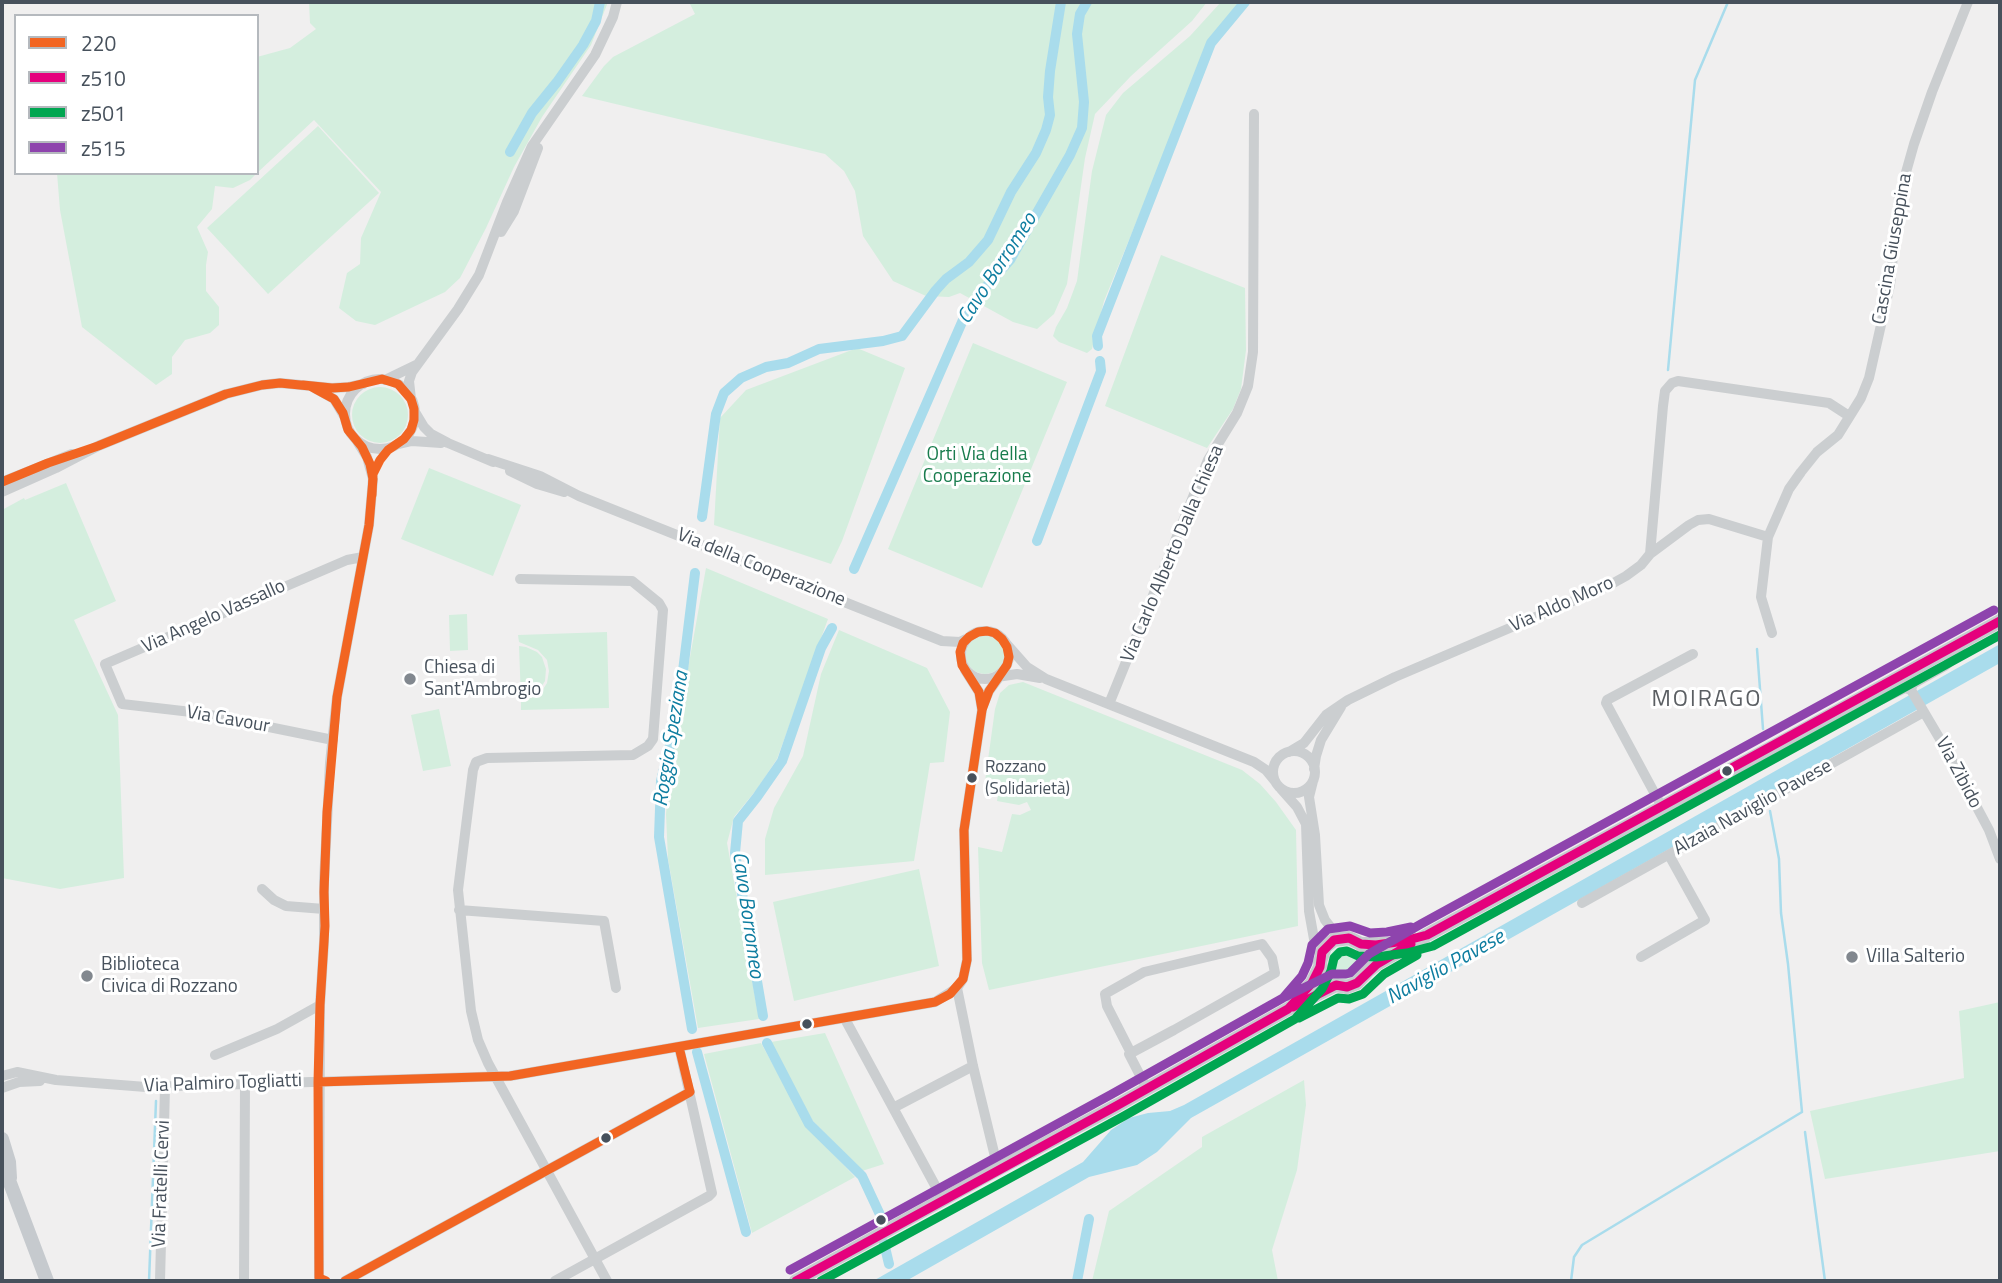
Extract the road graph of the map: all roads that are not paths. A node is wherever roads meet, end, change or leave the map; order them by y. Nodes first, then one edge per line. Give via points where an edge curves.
1 (617, 2) edge
2 (1968, 2) edge
3 (1254, 114) dead end
4 (416, 365) junction
5 (385, 380) junction
6 (363, 384) junction
7 (310, 386) junction
8 (413, 404) junction
9 (1849, 416) junction
10 (345, 419) junction
11 (357, 441) junction
12 (448, 443) junction
13 (98, 446) junction
14 (395, 446) junction
15 (373, 474) junction
16 (2, 482) edge
17 (2, 492) edge
18 (1768, 537) junction
19 (1650, 554) junction
20 (363, 557) junction
21 (520, 579) dead end
22 (2000, 621) edge
23 (1772, 633) dead end
24 (967, 639) junction
25 (1004, 640) junction
26 (943, 641) junction
27 (1964, 641) junction
28 (1693, 654) dead end
29 (963, 666) junction
30 (999, 675) junction
31 (1046, 679) junction
32 (1911, 690) junction
33 (1348, 700) junction
34 (1853, 703) junction
35 (122, 704) joint
36 (1109, 704) junction
37 (982, 710) junction
38 (1924, 712) junction
39 (332, 740) junction
40 (1286, 754) junction
41 (1247, 759) junction
42 (1314, 769) junction
43 (1312, 781) junction
44 (1278, 785) junction
45 (1662, 807) junction
46 (1668, 855) junction
47 (2000, 859) edge
48 (262, 889) dead end
49 (1582, 904) dead end
50 (324, 909) junction
51 (459, 911) junction
52 (1427, 934) junction
53 (1339, 938) junction
54 (1361, 944) junction
55 (1641, 957) dead end
56 (1320, 962) junction
57 (1368, 971) junction
58 (960, 984) junction
59 (1336, 985) junction
60 (616, 988) dead end
61 (320, 1005) junction
62 (1288, 1009) junction
63 (845, 1018) junction
64 (679, 1047) junction
65 (1131, 1053) junction
66 (215, 1055) dead end
67 (973, 1066) junction
68 (2, 1076) edge
69 (495, 1076) junction
70 (56, 1080) junction
71 (318, 1082) junction
72 (245, 1084) junction
73 (165, 1087) junction
74 (2, 1088) edge
75 (1147, 1089) junction
76 (690, 1092) junction
77 (893, 1108) junction
78 (2, 1139) edge
79 (2, 1168) edge
80 (998, 1169) junction
81 (547, 1170) junction
82 (10, 1183) junction
83 (943, 1200) junction
84 (594, 1260) junction
85 (318, 1280) edge
86 (47, 1281) edge
87 (160, 1281) edge
88 (244, 1281) edge
89 (345, 1281) edge
90 (555, 1281) edge
91 (607, 1281) edge
92 (796, 1281) edge

1 - 4 street via 595,55 554,114 514,211 469,292
2 - 9 street, Cascina Giuseppina via 1910,157 1899,197 1889,285 1869,378
3 - 36 street, Via Carlo Alberto Dalla Chiesa via 1253,352 1248,386 1208,460
4 - 5 street
4 - 8 street via 410,379
5 - 6 street
5 - 8 street via 398,384
6 - 7 street
6 - 10 street via 347,402
7 - 10 street via 334,399
7 - 13 street via 280,383 226,394
8 - 12 street, Via della Cooperazione via 425,428
8 - 14 street via 411,430
9 - 18 street, Cascina Giuseppina via 1838,435 1801,471
9 - 19 street via 1831,404 1672,383 1665,391 1663,406
10 - 11 street
11 - 14 street via 377,449
11 - 15 street
12 - 14 street, Via della Cooperazione via 412,441
12 - 26 street, Via della Cooperazione via 537,484 579,496
13 - 16 street
13 - 17 street
14 - 15 street
15 - 20 street
18 - 19 street, Via Aldo Moro via 1709,519 1698,520
18 - 23 street, Cascina Giuseppina via 1762,597
19 - 33 street, Via Aldo Moro via 1608,586
20 - 35 street, Via Angelo Vassallo via 106,664
20 - 39 street
21 - 51 street via 625,579 659,603 663,615 653,739 633,755 487,758 477,762 458,890
22 - 27 main road
24 - 25 street via 987,631
24 - 26 street, Via della Cooperazione
24 - 29 street via 960,652
25 - 30 street via 1009,654
25 - 31 street via 1027,667
26 - 29 street, Via della Cooperazione
27 - 32 street via 1956,657 1913,684
27 - 34 main road
28 - 45 street via 1606,703
29 - 30 street via 977,679
29 - 37 street, Via della Cooperazione via 979,692
30 - 31 street
30 - 37 street
31 - 36 street
32 - 34 street via 1905,688 1868,706
32 - 38 street, Via Zibido
33 - 40 street, Via Aldo Moro via 1326,715 1304,743
33 - 42 street, Via Aldo Moro via 1326,730
34 - 45 main road
35 - 39 street, Via Cavour via 200,713
36 - 41 street
37 - 58 street via 964,824 967,948
38 - 46 street, Alzaia Naviglio Pavese
38 - 47 street, Via Zibido via 1989,830
39 - 50 street
40 - 41 street
40 - 42 street via 1304,754
40 - 44 street via 1274,766
41 - 44 street via 1266,769
42 - 43 street
43 - 44 street via 1296,793
43 - 53 street via 1309,797 1318,900 1325,920
44 - 56 street via 1306,824 1309,911
45 - 52 main road
46 - 49 street, Alzaia Naviglio Pavese
46 - 55 street via 1705,920
48 - 50 street via 286,906
50 - 61 street
51 - 60 street via 604,920
51 - 69 street via 472,1022
52 - 54 main road via 1389,944
52 - 57 main road
53 - 54 main road
53 - 56 main road via 1329,943
54 - 57 main road via 1369,958
56 - 59 main road via 1326,978
56 - 62 main road via 1312,983
57 - 59 main road via 1357,983
58 - 63 street, Via Palmiro Togliatti via 935,1002
58 - 67 street
59 - 62 main road
61 - 66 street
61 - 71 street
62 - 75 main road
63 - 64 street, Via Palmiro Togliatti
63 - 77 street
64 - 69 street, Via Palmiro Togliatti
64 - 76 street
65 - 65 street via 1275,973 1262,944 1144,972 1105,994
65 - 75 street
67 - 77 street
67 - 80 street
68 - 70 street, Via Palmiro Togliatti via 17,1072
69 - 71 street, Via Palmiro Togliatti
69 - 81 street
70 - 73 street, Via Palmiro Togliatti
70 - 74 street, Via Palmiro Togliatti
71 - 72 street, Via Palmiro Togliatti
71 - 85 street
72 - 73 street, Via Palmiro Togliatti
72 - 88 street
73 - 87 street, Via Fratelli Cervi
75 - 80 main road
76 - 81 street
76 - 84 street via 712,1193
77 - 83 street
78 - 82 main road
79 - 82 main road
80 - 83 main road
81 - 84 street
81 - 89 street
82 - 86 main road
83 - 92 main road
84 - 90 street
84 - 91 street

